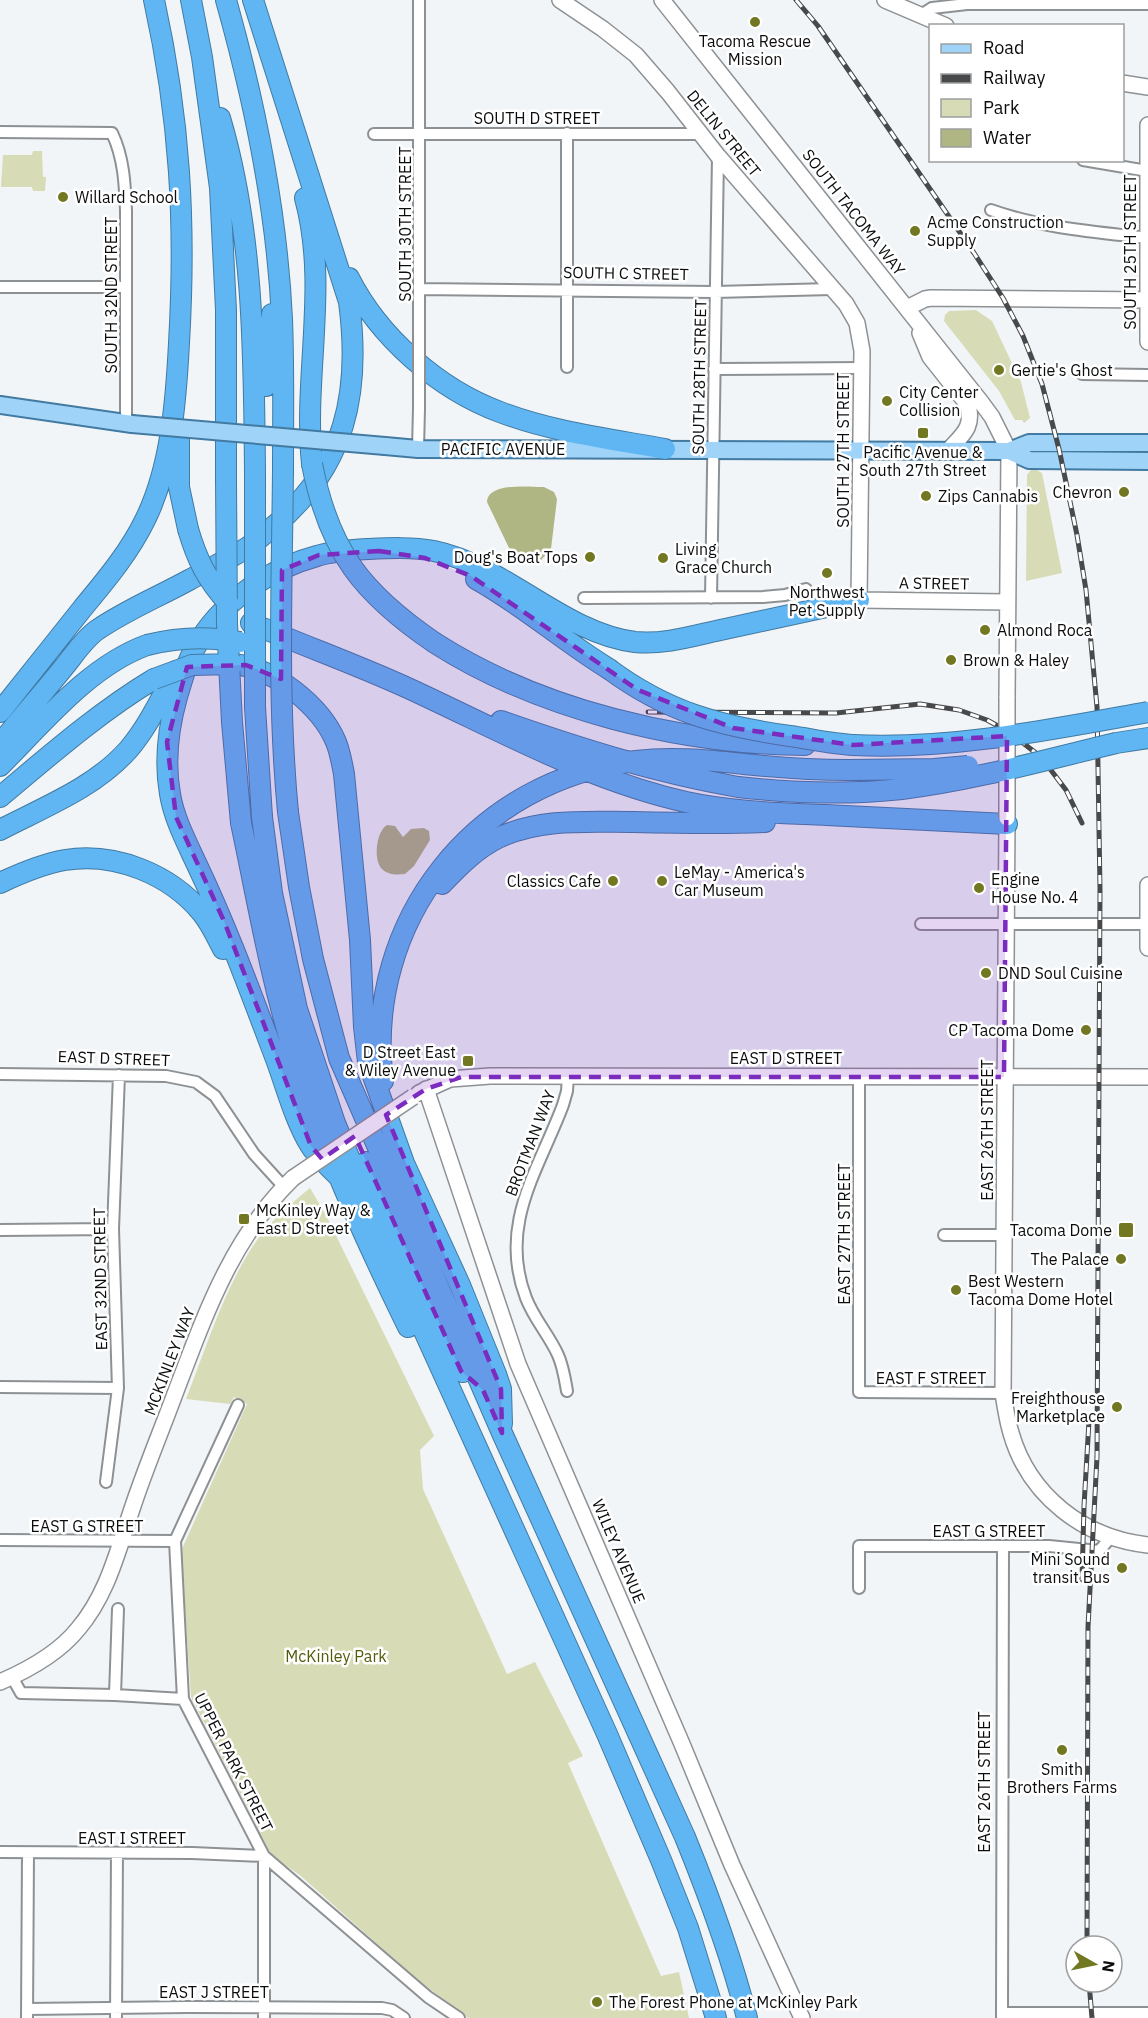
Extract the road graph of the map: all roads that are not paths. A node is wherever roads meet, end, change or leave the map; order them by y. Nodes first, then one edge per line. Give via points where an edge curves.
1 (154, 0) edge
2 (191, 0) edge
3 (226, 0) edge
4 (253, 0) edge
5 (419, 0) edge
6 (560, 0) edge
7 (662, 0) edge
8 (885, 0) edge
9 (1148, 4) edge
10 (921, 15) junction
11 (260, 22) junction
12 (941, 24) edge
13 (202, 57) junction
14 (1124, 83) edge
15 (1148, 87) edge
16 (1148, 125) edge
17 (0, 132) edge
18 (420, 133) junction
19 (567, 133) junction
20 (375, 134) dead end
21 (700, 134) junction
22 (717, 156) junction
23 (1095, 162) edge
24 (1148, 171) edge
25 (316, 196) junction
26 (991, 210) dead end
27 (1148, 237) edge
28 (0, 287) edge
29 (126, 287) junction
30 (419, 289) junction
31 (832, 289) junction
32 (567, 290) junction
33 (715, 292) junction
34 (1148, 300) edge
35 (846, 304) joint
36 (909, 311) junction
37 (1148, 342) edge
38 (567, 367) dead end
39 (861, 368) junction
40 (714, 369) junction
41 (1082, 374) dead end
42 (1148, 375) edge
43 (0, 405) edge
44 (176, 407) junction
45 (129, 423) junction
46 (1148, 443) edge
47 (418, 449) junction
48 (665, 449) junction
49 (713, 449) junction
50 (861, 450) junction
51 (948, 451) junction
52 (1009, 452) junction
53 (1148, 461) edge
54 (268, 472) junction
55 (353, 550) junction
56 (806, 588) dead end
57 (584, 598) dead end
58 (711, 598) junction
59 (859, 600) junction
60 (1007, 602) junction
61 (193, 651) junction
62 (374, 674) junction
63 (411, 690) junction
64 (0, 712) edge
65 (1148, 712) edge
66 (1148, 738) edge
67 (1116, 743) junction
68 (0, 744) edge
69 (853, 745) junction
70 (0, 766) edge
71 (0, 797) edge
72 (274, 815) junction
73 (859, 817) junction
74 (1007, 821) junction
75 (0, 830) edge
76 (0, 883) edge
77 (1148, 885) edge
78 (1005, 923) junction
79 (921, 924) dead end
80 (1148, 924) edge
81 (1148, 948) edge
82 (385, 999) junction
83 (0, 1074) edge
84 (119, 1075) junction
85 (568, 1076) junction
86 (860, 1076) junction
87 (1004, 1077) junction
88 (1148, 1077) edge
89 (426, 1089) junction
90 (291, 1101) junction
91 (394, 1134) junction
92 (341, 1179) junction
93 (288, 1183) junction
94 (113, 1229) junction
95 (0, 1230) edge
96 (944, 1235) dead end
97 (1005, 1235) junction
98 (0, 1387) edge
99 (118, 1388) junction
100 (567, 1390) dead end
101 (859, 1392) joint
102 (1003, 1393) junction
103 (238, 1405) dead end
104 (502, 1433) junction
105 (106, 1482) dead end
106 (1111, 1538) junction
107 (0, 1540) edge
108 (122, 1541) junction
109 (175, 1541) junction
110 (1148, 1545) edge
111 (1003, 1546) junction
112 (859, 1588) dead end
113 (118, 1609) dead end
114 (6, 1680) edge
115 (115, 1695) junction
116 (183, 1699) junction
117 (607, 1734) junction
118 (0, 1852) edge
119 (28, 1853) junction
120 (117, 1853) junction
121 (264, 1856) junction
122 (27, 2013) edge
123 (116, 2013) edge
124 (264, 2013) edge
125 (1148, 2013) edge
126 (1002, 2015) edge
127 (402, 2016) edge
128 (459, 2018) edge
129 (716, 2018) edge
130 (747, 2018) edge
131 (802, 2018) edge

1 - 44 highway via 177,128 182,190 183,274
2 - 13 highway
3 - 54 highway via 267,189 282,318
4 - 11 highway
5 - 18 street, SOUTH 30TH STREET
6 - 21 street, DELIN STREET via 636,55
7 - 36 street, SOUTH TACOMA WAY
8 - 10 street
9 - 10 street via 966,4 932,8
10 - 12 street
11 - 25 highway
11 - 69 highway, bridge via 315,249 312,464 327,521 357,575 398,616 435,643 477,668 570,705 679,733 747,743
13 - 54 highway via 230,152 245,250 255,403
13 - 92 highway, bridge via 220,188 226,310 226,624 241,823 292,1048
14 - 15 street
16 - 24 street, SOUTH 25TH STREET
17 - 29 street, SOUTH 32ND STREET via 112,133 125,183
18 - 19 street, SOUTH D STREET
18 - 20 street, SOUTH D STREET
18 - 30 street, SOUTH 30TH STREET
19 - 21 street, SOUTH D STREET
19 - 32 street
21 - 22 street, DELIN STREET
22 - 31 street, DELIN STREET
22 - 33 street, SOUTH 28TH STREET
23 - 24 street
24 - 27 street, SOUTH 25TH STREET
25 - 48 highway via 340,258 375,318 440,380 500,412 586,435
25 - 68 highway via 345,283 354,339 346,415 330,459 297,506 250,546 95,632
26 - 27 street via 1062,227
27 - 34 street, SOUTH 25TH STREET
28 - 29 street
29 - 45 street, SOUTH 32ND STREET
30 - 32 street, SOUTH C STREET
30 - 47 street, SOUTH 30TH STREET, bridge
31 - 33 street, SOUTH C STREET
31 - 35 street, DELIN STREET
32 - 33 street, SOUTH C STREET
32 - 38 street
33 - 40 street, SOUTH 28TH STREET
34 - 36 street via 931,298
34 - 37 street, SOUTH 25TH STREET
35 - 39 street, SOUTH 27TH STREET via 857,323
36 - 51 street via 930,357 968,405 969,426
36 - 52 street, SOUTH TACOMA WAY via 992,417
39 - 40 street
39 - 50 street, SOUTH 27TH STREET
40 - 49 street, SOUTH 28TH STREET
41 - 42 street
43 - 45 main road, PACIFIC AVENUE
44 - 62 highway, bridge via 179,487 188,529 207,579 251,623
44 - 64 highway via 158,489 138,533 121,561
45 - 47 main road, PACIFIC AVENUE, bridge
46 - 52 main road, PACIFIC AVENUE via 1029,443
47 - 48 main road, PACIFIC AVENUE
48 - 49 main road, PACIFIC AVENUE
49 - 50 main road, PACIFIC AVENUE
49 - 58 street, SOUTH 28TH STREET
50 - 51 main road, PACIFIC AVENUE
50 - 59 street, SOUTH 27TH STREET
51 - 52 main road, PACIFIC AVENUE
52 - 53 main road, PACIFIC AVENUE via 1029,460
52 - 60 street, EAST 26TH STREET
54 - 72 highway, bridge via 282,751
54 - 72 highway, bridge via 255,707
55 - 59 highway via 395,548 448,555 484,569 588,627 639,642 672,640
55 - 61 highway via 302,561 251,588 215,618
55 - 69 highway, bridge via 416,556 464,573 638,690 707,720 749,731
56 - 58 street via 785,595
57 - 58 street
59 - 60 street, A STREET
60 - 74 street, EAST 26TH STREET, bridge
61 - 75 highway via 178,667 149,718 120,757 85,786
61 - 90 highway via 172,716 166,759 170,795 179,826 224,921
62 - 63 highway
62 - 70 highway, bridge via 222,639 171,640 147,645 124,654 92,676
63 - 67 highway, bridge via 608,758 704,781 769,790 843,793 901,789 977,776
63 - 73 highway via 543,753 642,790 718,807
65 - 69 highway, bridge via 993,738
66 - 67 highway
67 - 82 highway, bridge via 934,769 814,770 687,759 652,759 599,767 514,802 457,848 407,924
71 - 91 highway, bridge via 154,679 192,665 234,664 246,665 286,685 321,718 335,739 344,774 366,1050
72 - 104 highway via 299,887 339,1058
72 - 117 highway via 272,893 297,1009 335,1123 389,1254
73 - 74 highway
73 - 82 highway via 734,824 573,822 518,831 482,848 441,886 401,952
74 - 78 street, EAST 26TH STREET
76 - 90 highway via 67,859 129,864 164,880 206,918
77 - 80 street
78 - 79 street
78 - 80 street
78 - 87 street, EAST 26TH STREET
80 - 81 street
82 - 91 highway via 381,1065
83 - 84 street, EAST D STREET
84 - 93 street, EAST D STREET via 184,1078 206,1088 254,1154
84 - 94 street, EAST 32ND STREET
85 - 86 street, EAST D STREET
85 - 89 street, EAST D STREET via 460,1077
85 - 100 street, BROTMAN WAY via 563,1105 522,1203 516,1248 526,1299 558,1355
86 - 87 street, EAST D STREET
86 - 101 street, EAST 27TH STREET
87 - 88 street, EAST D STREET
87 - 97 street, EAST 26TH STREET
89 - 93 street, MCKINLEY WAY, bridge
89 - 131 street, WILEY AVENUE via 518,1364 732,1865
90 - 92 highway via 310,1146
91 - 104 highway via 501,1389
92 - 117 highway via 378,1265
93 - 108 street, MCKINLEY WAY via 241,1242 218,1286
94 - 95 street
94 - 99 street, EAST 32ND STREET
96 - 97 street
97 - 102 street, EAST 26TH STREET
98 - 99 street
99 - 105 street, EAST 32ND STREET
101 - 102 street, EAST F STREET
102 - 106 street, EAST 26TH STREET via 1011,1434 1038,1487 1070,1516
103 - 109 street, UPPER PARK STREET
104 - 130 highway via 685,1837 735,1971
106 - 110 street, EAST 26TH STREET
106 - 111 street, EAST G STREET via 1099,1551
107 - 108 street, EAST G STREET
108 - 109 street, EAST G STREET
108 - 114 street, MCKINLEY WAY via 109,1579 78,1630 53,1653
109 - 116 street, UPPER PARK STREET
111 - 112 street, EAST G STREET via 859,1546
111 - 126 street, EAST 26TH STREET
113 - 115 street
114 - 115 street via 21,1693
115 - 116 street
116 - 121 street, UPPER PARK STREET
117 - 129 highway via 688,1928
118 - 119 street, EAST I STREET
119 - 120 street, EAST I STREET
119 - 122 street
120 - 121 street, EAST I STREET
120 - 123 street
121 - 124 street
121 - 128 street, UPPER PARK STREET via 428,1997
122 - 123 street, EAST J STREET
123 - 124 street, EAST J STREET
124 - 127 street, EAST J STREET via 382,2008
125 - 126 street

